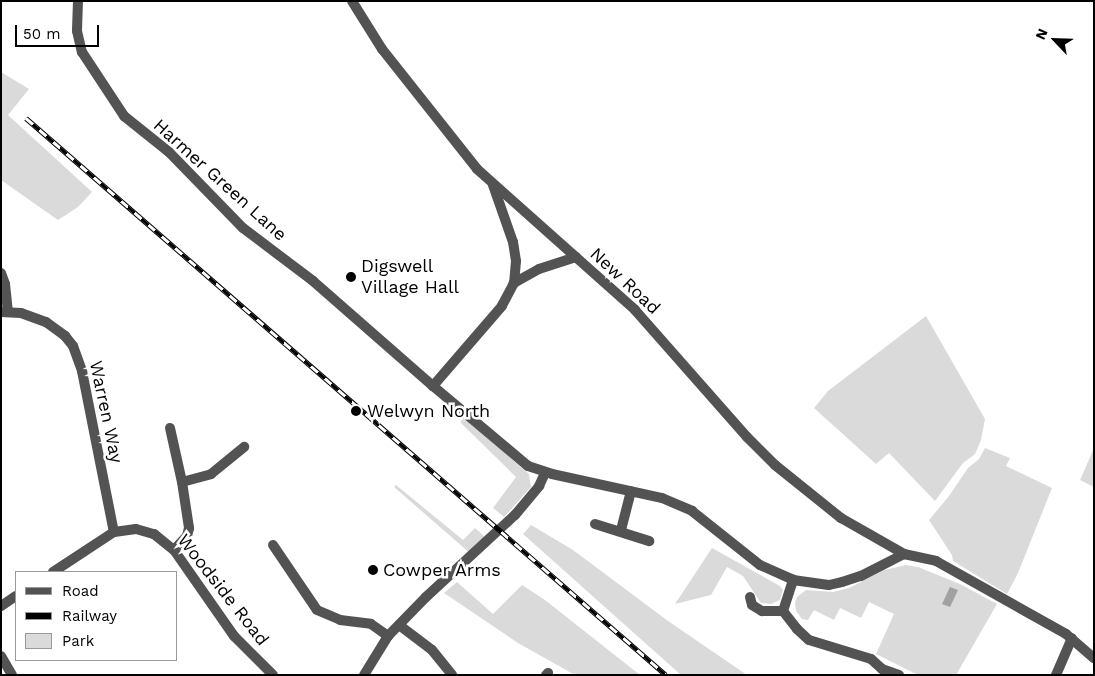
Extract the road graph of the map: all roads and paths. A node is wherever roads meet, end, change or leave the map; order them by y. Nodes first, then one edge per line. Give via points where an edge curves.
1 (78, 1) edge
2 (352, 1) edge
3 (493, 184) junction
4 (576, 258) junction
5 (1, 273) edge
6 (514, 283) junction
7 (4, 312) edge
8 (434, 386) junction
9 (170, 428) dead end
10 (244, 447) dead end
11 (545, 473) junction
12 (182, 482) junction
13 (632, 491) junction
14 (595, 524) dead end
15 (621, 530) junction
16 (114, 532) junction
17 (649, 541) dead end
18 (273, 545) dead end
19 (174, 550) junction
20 (904, 554) junction
21 (55, 571) edge
22 (794, 580) junction
23 (15, 597) edge
24 (750, 597) dead end
25 (1, 606) edge
26 (784, 611) junction
27 (399, 625) junction
28 (388, 636) junction
29 (1072, 638) junction
30 (1, 656) edge
31 (1094, 658) edge
32 (12, 675) edge
33 (273, 675) edge
34 (364, 675) edge
35 (452, 675) edge
36 (900, 675) edge
37 (1056, 675) edge

1 - 8 street, Harmer Green Lane via 82,52 124,116 168,152 243,228 312,281
2 - 3 street, New Road via 367,27 428,107 477,169
3 - 4 street, New Road
3 - 6 street via 513,242 516,261
4 - 6 street via 556,262
4 - 20 street, New Road via 635,310 775,465 841,518
5 - 7 street, Warren Way via 5,284
6 - 8 street via 502,306
7 - 16 street, Warren Way via 36,317 56,328 78,357
8 - 11 street, Harmer Green Lane via 528,466
9 - 12 street
10 - 12 street via 211,474
11 - 13 street, Harmer Green Lane
11 - 27 street via 540,486 515,516
12 - 19 street via 189,528 187,536
13 - 15 street
13 - 22 street, Harmer Green Lane via 662,498 692,511 760,565
14 - 15 street
15 - 17 street
16 - 19 street, Woodside Road via 126,529 145,531 162,539
16 - 21 street
18 - 28 street via 317,610 340,620 371,624
19 - 33 street, Woodside Road via 234,636
20 - 22 street, Harmer Green Lane via 842,582 828,585
20 - 29 street via 944,564
22 - 26 street
23 - 25 street
24 - 26 street via 752,605 762,611
26 - 36 street via 809,640 871,659 882,669
27 - 28 street
27 - 35 street via 432,650
28 - 34 street
29 - 31 street
29 - 37 street
30 - 32 street

